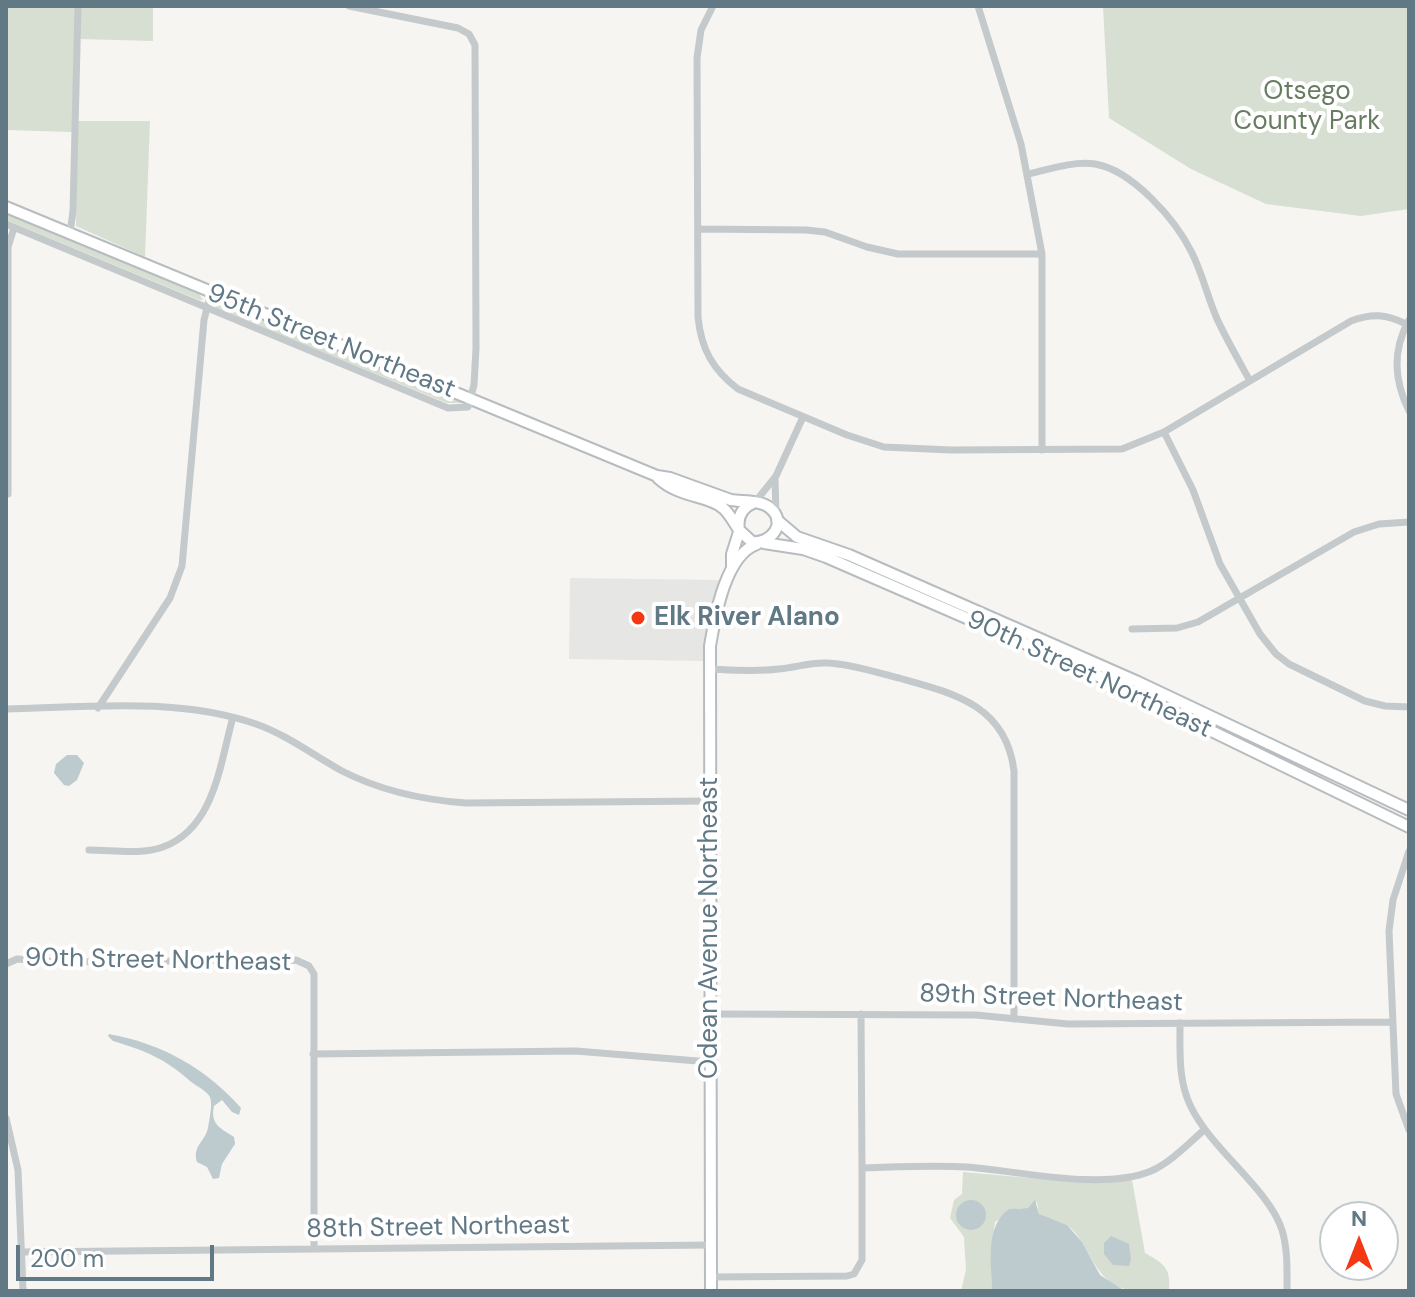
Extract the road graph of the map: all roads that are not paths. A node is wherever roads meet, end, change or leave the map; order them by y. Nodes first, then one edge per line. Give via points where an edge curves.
1 (78, 6) edge
2 (349, 6) edge
3 (713, 6) edge
4 (978, 6) edge
5 (1029, 174) junction
6 (6, 207) edge
7 (10, 226) edge
8 (698, 229) junction
9 (70, 233) junction
10 (1042, 254) junction
11 (211, 292) junction
12 (207, 307) junction
13 (1408, 322) edge
14 (1250, 381) junction
15 (471, 399) junction
16 (1409, 411) edge
17 (803, 417) junction
18 (1164, 432) junction
19 (1042, 450) junction
20 (657, 476) junction
21 (776, 476) junction
22 (8, 494) edge
23 (753, 503) junction
24 (777, 519) junction
25 (1409, 522) edge
26 (739, 531) junction
27 (760, 543) junction
28 (732, 568) junction
29 (1239, 600) junction
30 (1132, 629) dead end
31 (710, 669) junction
32 (1409, 707) edge
33 (98, 708) junction
34 (6, 709) edge
35 (233, 717) junction
36 (710, 801) junction
37 (1409, 810) edge
38 (1407, 824) edge
39 (89, 850) dead end
40 (1409, 851) edge
41 (6, 963) edge
42 (710, 1014) junction
43 (861, 1014) junction
44 (1014, 1019) junction
45 (1392, 1022) junction
46 (1180, 1023) junction
47 (313, 1054) junction
48 (710, 1062) junction
49 (6, 1118) edge
50 (1204, 1130) junction
51 (1409, 1130) edge
52 (862, 1168) junction
53 (710, 1245) junction
54 (314, 1249) junction
55 (22, 1252) junction
56 (711, 1277) junction
57 (23, 1291) edge
58 (711, 1291) edge
59 (1287, 1291) edge

1 - 9 street
2 - 15 street via 458,28 475,45 476,348
3 - 8 street via 698,43
4 - 5 street
5 - 10 street
5 - 14 street via 1082,163 1106,167 1136,184 1177,228 1193,255 1217,319
6 - 9 main road, 95th Street Northeast
7 - 12 street
7 - 22 street
8 - 10 street via 825,232 898,254
8 - 17 street via 698,317 710,361 738,389
9 - 11 main road, 95th Street Northeast
10 - 19 street
11 - 12 street
11 - 15 main road, 95th Street Northeast
12 - 15 street via 448,408 468,407
12 - 33 street via 182,566 170,598
13 - 14 street via 1387,315 1361,317
13 - 16 street via 1396,371
14 - 18 street
15 - 20 main road, 95th Street Northeast
17 - 19 street via 884,447
17 - 21 street
18 - 19 street via 1122,449
18 - 29 street
20 - 23 main road
20 - 26 main road via 668,487 718,505
21 - 23 street
21 - 24 street
23 - 24 main road via 765,505
23 - 26 main road via 739,516
24 - 27 main road via 774,535
24 - 37 main road, 90th Street Northeast via 797,537 1125,676
25 - 29 street via 1354,532
26 - 27 main road
26 - 28 main road, Odean Avenue Northeast
27 - 28 main road, Odean Avenue Northeast via 744,550
27 - 38 main road, 90th Street Northeast via 826,557 1084,669
28 - 31 main road, Odean Avenue Northeast via 715,620
29 - 30 street via 1187,626
29 - 32 street via 1268,644 1289,664 1365,701
31 - 36 main road, Odean Avenue Northeast
31 - 44 street via 775,670 824,663 857,667 967,700 992,720 1006,742 1014,771
33 - 34 street
33 - 35 street via 194,708
35 - 36 street via 282,736 379,787 429,799
35 - 39 street via 210,799 194,826 162,847
36 - 42 main road, Odean Avenue Northeast
40 - 45 street via 1390,918
41 - 47 street, 90th Street Northeast via 296,960 314,974
42 - 43 street, 89th Street Northeast
42 - 48 main road, Odean Avenue Northeast
43 - 44 street, 89th Street Northeast
43 - 52 street
44 - 46 street, 89th Street Northeast
45 - 46 street, 89th Street Northeast
45 - 51 street via 1396,1094
46 - 50 street via 1181,1075
47 - 48 street via 603,1052
47 - 54 street
48 - 53 main road, Odean Avenue Northeast
49 - 55 street via 18,1170
50 - 52 street via 1162,1165 1124,1177 1054,1177 948,1166
50 - 59 street via 1281,1227
52 - 56 street via 862,1260 854,1274
53 - 54 street, 88th Street Northeast
53 - 56 main road, Odean Avenue Northeast
54 - 55 street, 88th Street Northeast
55 - 57 street
56 - 58 main road, Odean Avenue Northeast

